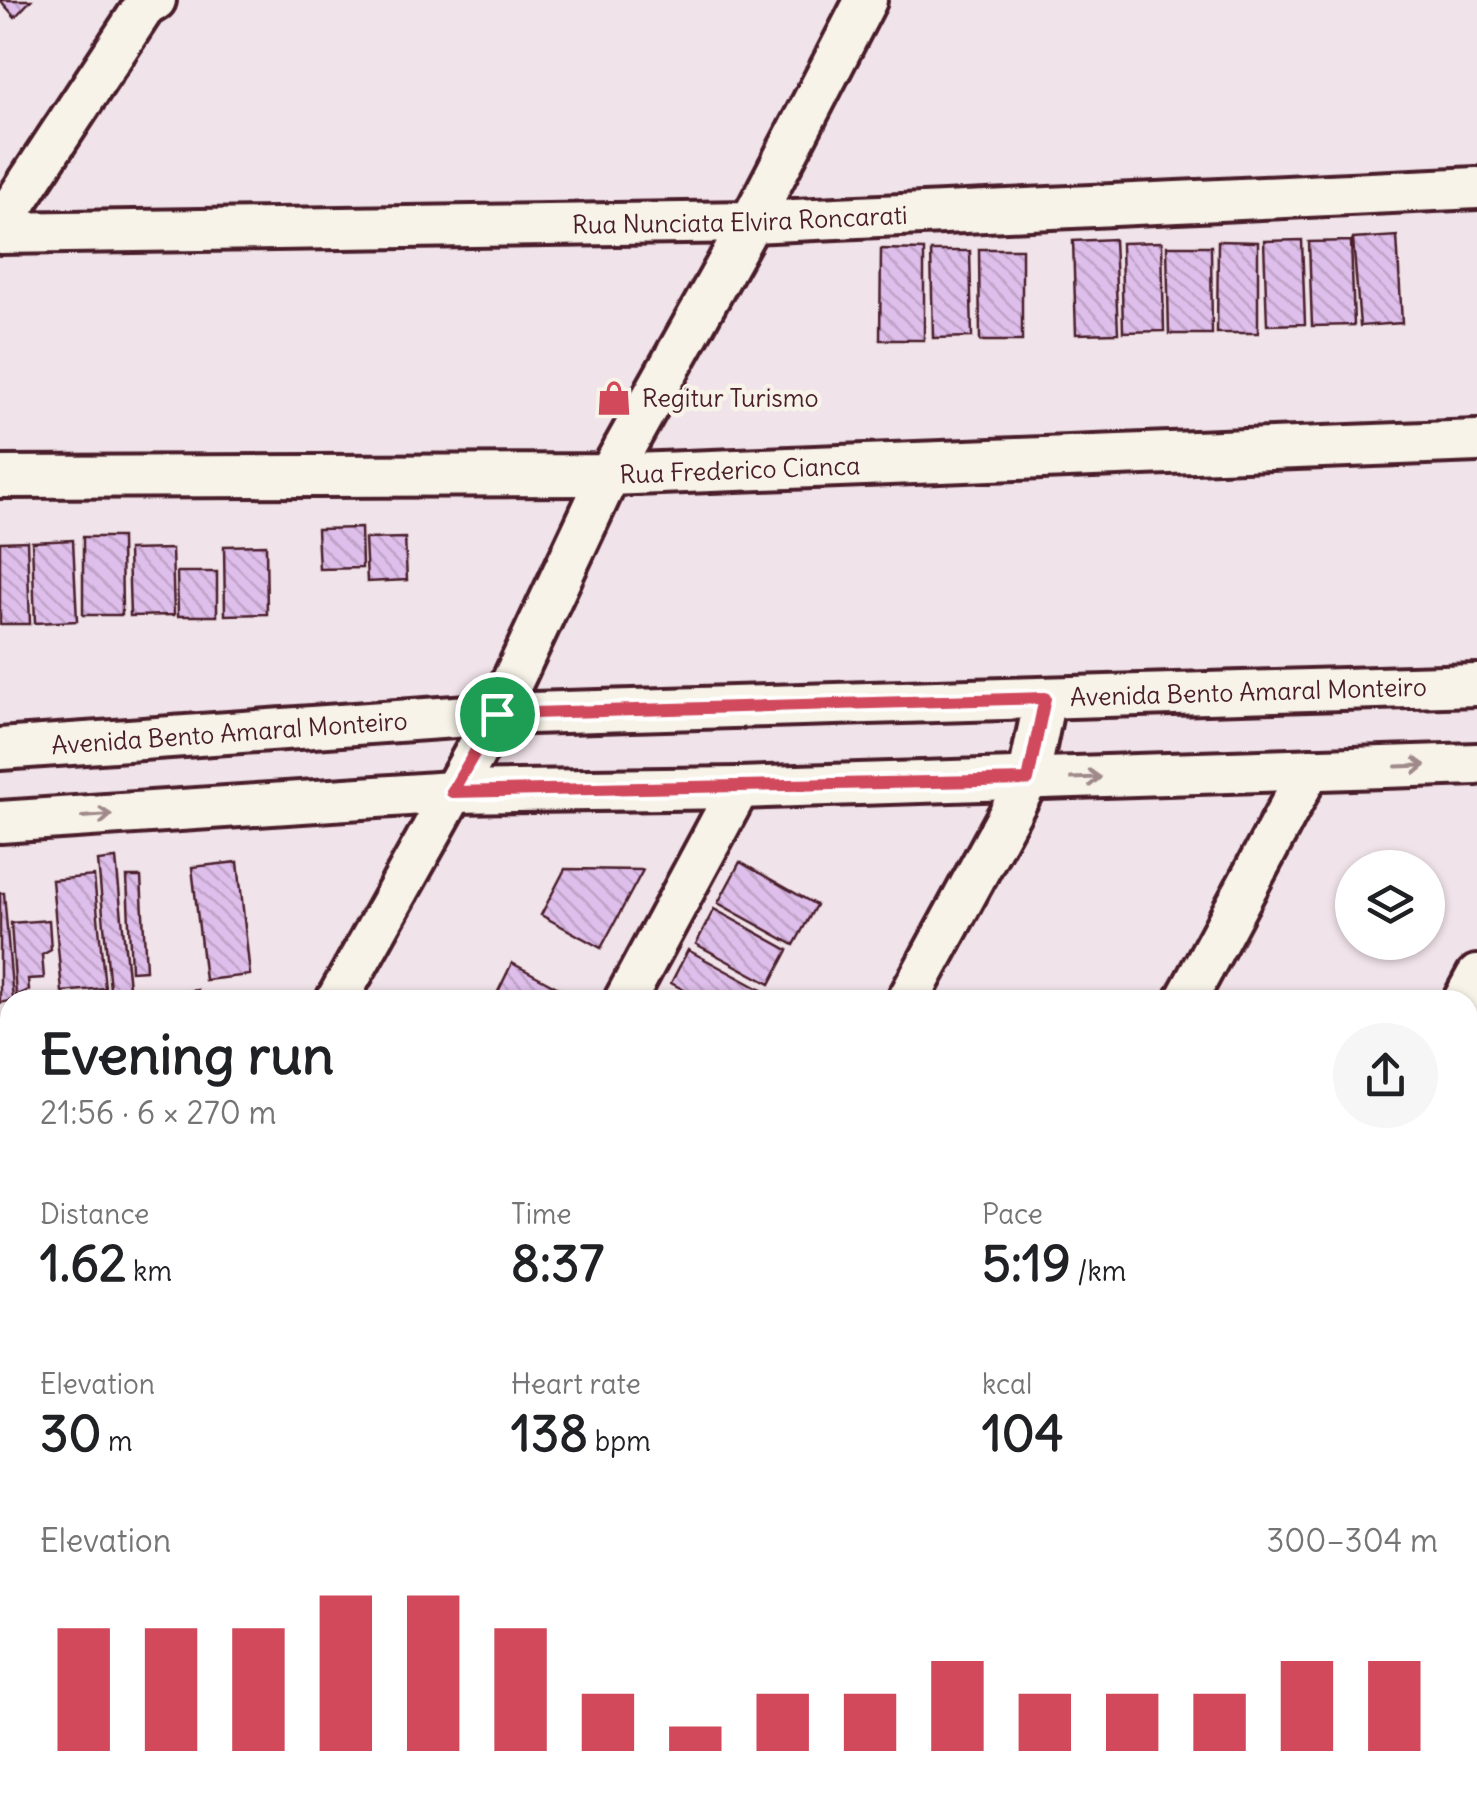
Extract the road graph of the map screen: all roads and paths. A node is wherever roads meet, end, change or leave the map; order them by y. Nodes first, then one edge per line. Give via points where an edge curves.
1 (155, 0) edge
2 (866, 0) edge
3 (1477, 188) edge
4 (751, 222) junction
5 (0, 230) edge
6 (1477, 442) edge
7 (609, 475) junction
8 (0, 477) edge
9 (1477, 684) edge
10 (1045, 698) junction
11 (497, 714) junction
12 (0, 748) edge
13 (1477, 764) edge
14 (1310, 769) junction
15 (1028, 780) junction
16 (739, 788) junction
17 (452, 792) junction
18 (0, 822) edge
19 (343, 990) edge
20 (629, 990) edge
21 (913, 990) edge
22 (1191, 990) edge

1 - 5 street via 144,6
2 - 4 street
3 - 4 street, Rua Nunciata Elvira Roncarati
4 - 5 street, Rua Nunciata Elvira Roncarati
4 - 7 street
6 - 7 street, Rua Frederico Cianca
7 - 8 street, Rua Frederico Cianca
7 - 11 street
9 - 10 street, Avenida Bento Amaral Monteiro
10 - 11 street, Avenida Bento Amaral Monteiro
10 - 15 street
11 - 12 street, Avenida Bento Amaral Monteiro
11 - 17 street
14 -> 13 street
15 -> 14 street
14 - 22 street
15 - 16 street
15 - 21 street
16 - 17 street
16 - 20 street
18 -> 17 street
17 - 19 street

